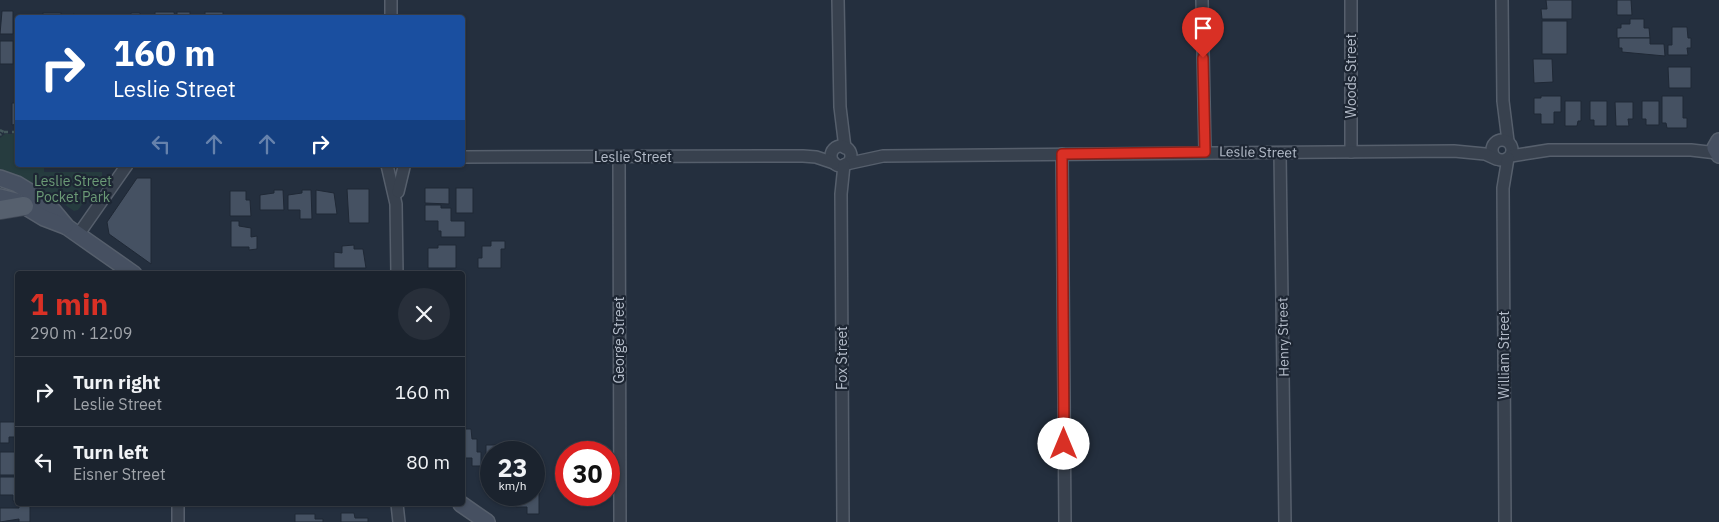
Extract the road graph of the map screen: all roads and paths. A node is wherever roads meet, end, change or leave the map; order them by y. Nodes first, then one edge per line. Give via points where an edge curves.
1 (391, 0) edge
2 (838, 0) edge
3 (1202, 0) edge
4 (1350, 0) edge
5 (1502, 0) edge
6 (391, 15) edge
7 (0, 130) edge
8 (4, 132) junction
9 (15, 132) edge
10 (0, 136) edge
11 (1503, 142) junction
12 (1718, 147) edge
13 (841, 149) junction
14 (1549, 150) junction
15 (1454, 151) junction
16 (1205, 152) junction
17 (1351, 152) junction
18 (1280, 153) junction
19 (1062, 154) junction
20 (803, 156) junction
21 (883, 156) junction
22 (465, 157) edge
23 (618, 157) junction
24 (1504, 158) junction
25 (840, 164) junction
26 (124, 167) edge
27 (388, 167) edge
28 (405, 167) edge
29 (0, 178) edge
30 (0, 197) edge
31 (396, 204) junction
32 (24, 206) junction
33 (0, 210) edge
34 (72, 231) junction
35 (130, 271) edge
36 (397, 271) edge
37 (178, 506) edge
38 (397, 506) edge
39 (401, 506) edge
40 (464, 506) edge
41 (399, 519) edge
42 (178, 522) edge
43 (487, 522) edge
44 (620, 522) edge
45 (843, 522) edge
46 (1065, 522) edge
47 (1285, 522) edge
48 (1506, 522) edge

1 - 6 street
2 - 13 street
3 - 16 street
4 - 17 street, Woods Street
5 - 11 street
7 - 8 path
8 - 9 path
8 - 10 path
11 - 14 street, Leslie Street
11 - 15 street, Leslie Street
11 - 24 street via 1513,149
11 - 24 street via 1492,149
12 - 14 street, Leslie Street via 1691,150
13 - 20 street, Leslie Street
13 - 21 street, Leslie Street
13 - 25 street via 850,156
13 - 25 street via 831,155
14 - 24 street, Leslie Street
15 - 17 street, Leslie Street
15 - 24 street, Leslie Street
16 - 18 street, Leslie Street
16 - 19 street, Leslie Street
17 - 18 street, Leslie Street
18 - 47 street, Henry Street
19 - 21 street, Leslie Street
19 - 46 street
20 - 23 street, Leslie Street
20 - 25 street, Leslie Street
21 - 25 street, Leslie Street
22 - 23 street, Leslie Street
23 - 44 street, George Street
24 - 48 street, William Street
25 - 45 street, Fox Street
26 - 34 street
27 - 31 street
28 - 31 street
29 - 34 street via 17,184 52,208
30 - 32 street
31 - 36 street
32 - 33 main road
32 - 34 street
34 - 35 street
37 - 42 street
38 - 41 street
39 - 41 street
40 - 43 street

